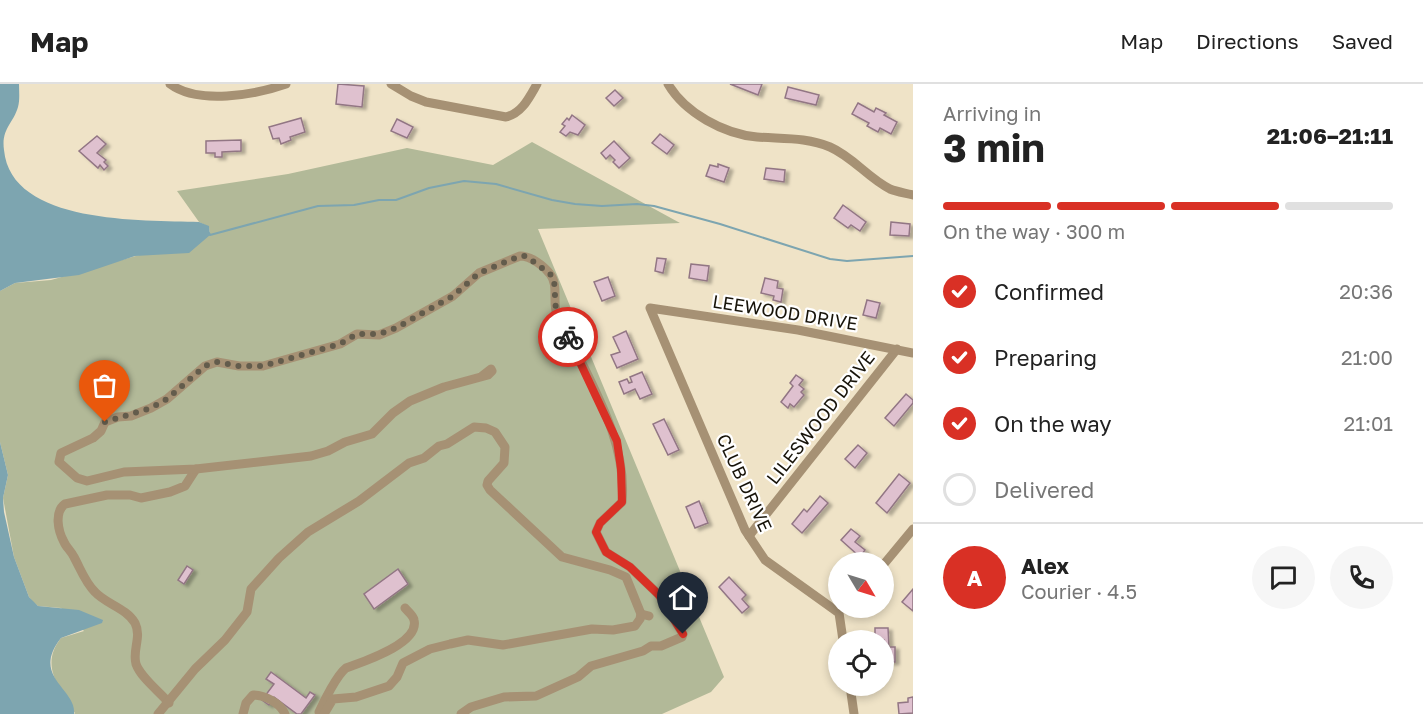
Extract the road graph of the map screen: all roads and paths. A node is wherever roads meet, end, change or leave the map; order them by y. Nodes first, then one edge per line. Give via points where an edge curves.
1 (170, 84) edge
2 (286, 84) edge
3 (391, 84) edge
4 (537, 84) edge
5 (668, 84) edge
6 (913, 195) edge
7 (650, 308) joint
8 (897, 349) junction
9 (913, 353) edge
10 (482, 376) dead end
11 (196, 469) junction
12 (913, 529) edge
13 (748, 536) junction
14 (894, 552) edge
15 (828, 606) edge
16 (405, 608) dead end
17 (851, 696) edge
18 (169, 703) junction
19 (158, 714) edge
20 (244, 714) edge
21 (285, 714) edge
22 (319, 714) edge
23 (324, 714) edge
24 (461, 714) edge
25 (854, 714) edge

1 - 2 street via 187,94 225,96
3 - 4 street via 426,102 506,117 520,109
5 - 6 street via 687,106 718,126 745,135 805,140 829,147 891,190
7 - 8 street, LEEWOOD DRIVE
7 - 13 street, CLUB DRIVE
8 - 9 street, LEEWOOD DRIVE
8 - 13 street, LILESWOOD DRIVE
10 - 11 street via 410,401 372,434 328,451 300,458
11 - 18 street via 185,486 170,492 141,498 107,495 65,504 59,512 60,535 78,569 96,594 122,610 134,623 139,638 136,665
11 - 24 street via 124,472 87,481 66,470 58,457 93,438 105,422 131,416 167,399 211,363 263,366 340,344 357,334 379,334 429,311 479,273 520,256 526,256 550,274 554,279 556,312 617,441 622,502 596,532 606,552 651,586 683,634 661,646 591,666 578,677 536,696 504,697
12 - 14 street
13 - 15 street, CLUB DRIVE via 765,560
16 - 22 street via 414,620 407,638 341,671
17 - 25 street
18 - 19 street
18 - 23 street via 247,612 250,589 279,558 308,532 359,501 409,463 474,427 495,432 505,447 504,463 488,481 490,490 562,557 626,577 645,615 635,626 626,628 592,629 503,645 468,640 430,649 403,663 389,686 356,697 333,699
20 - 21 street via 253,695 262,695

